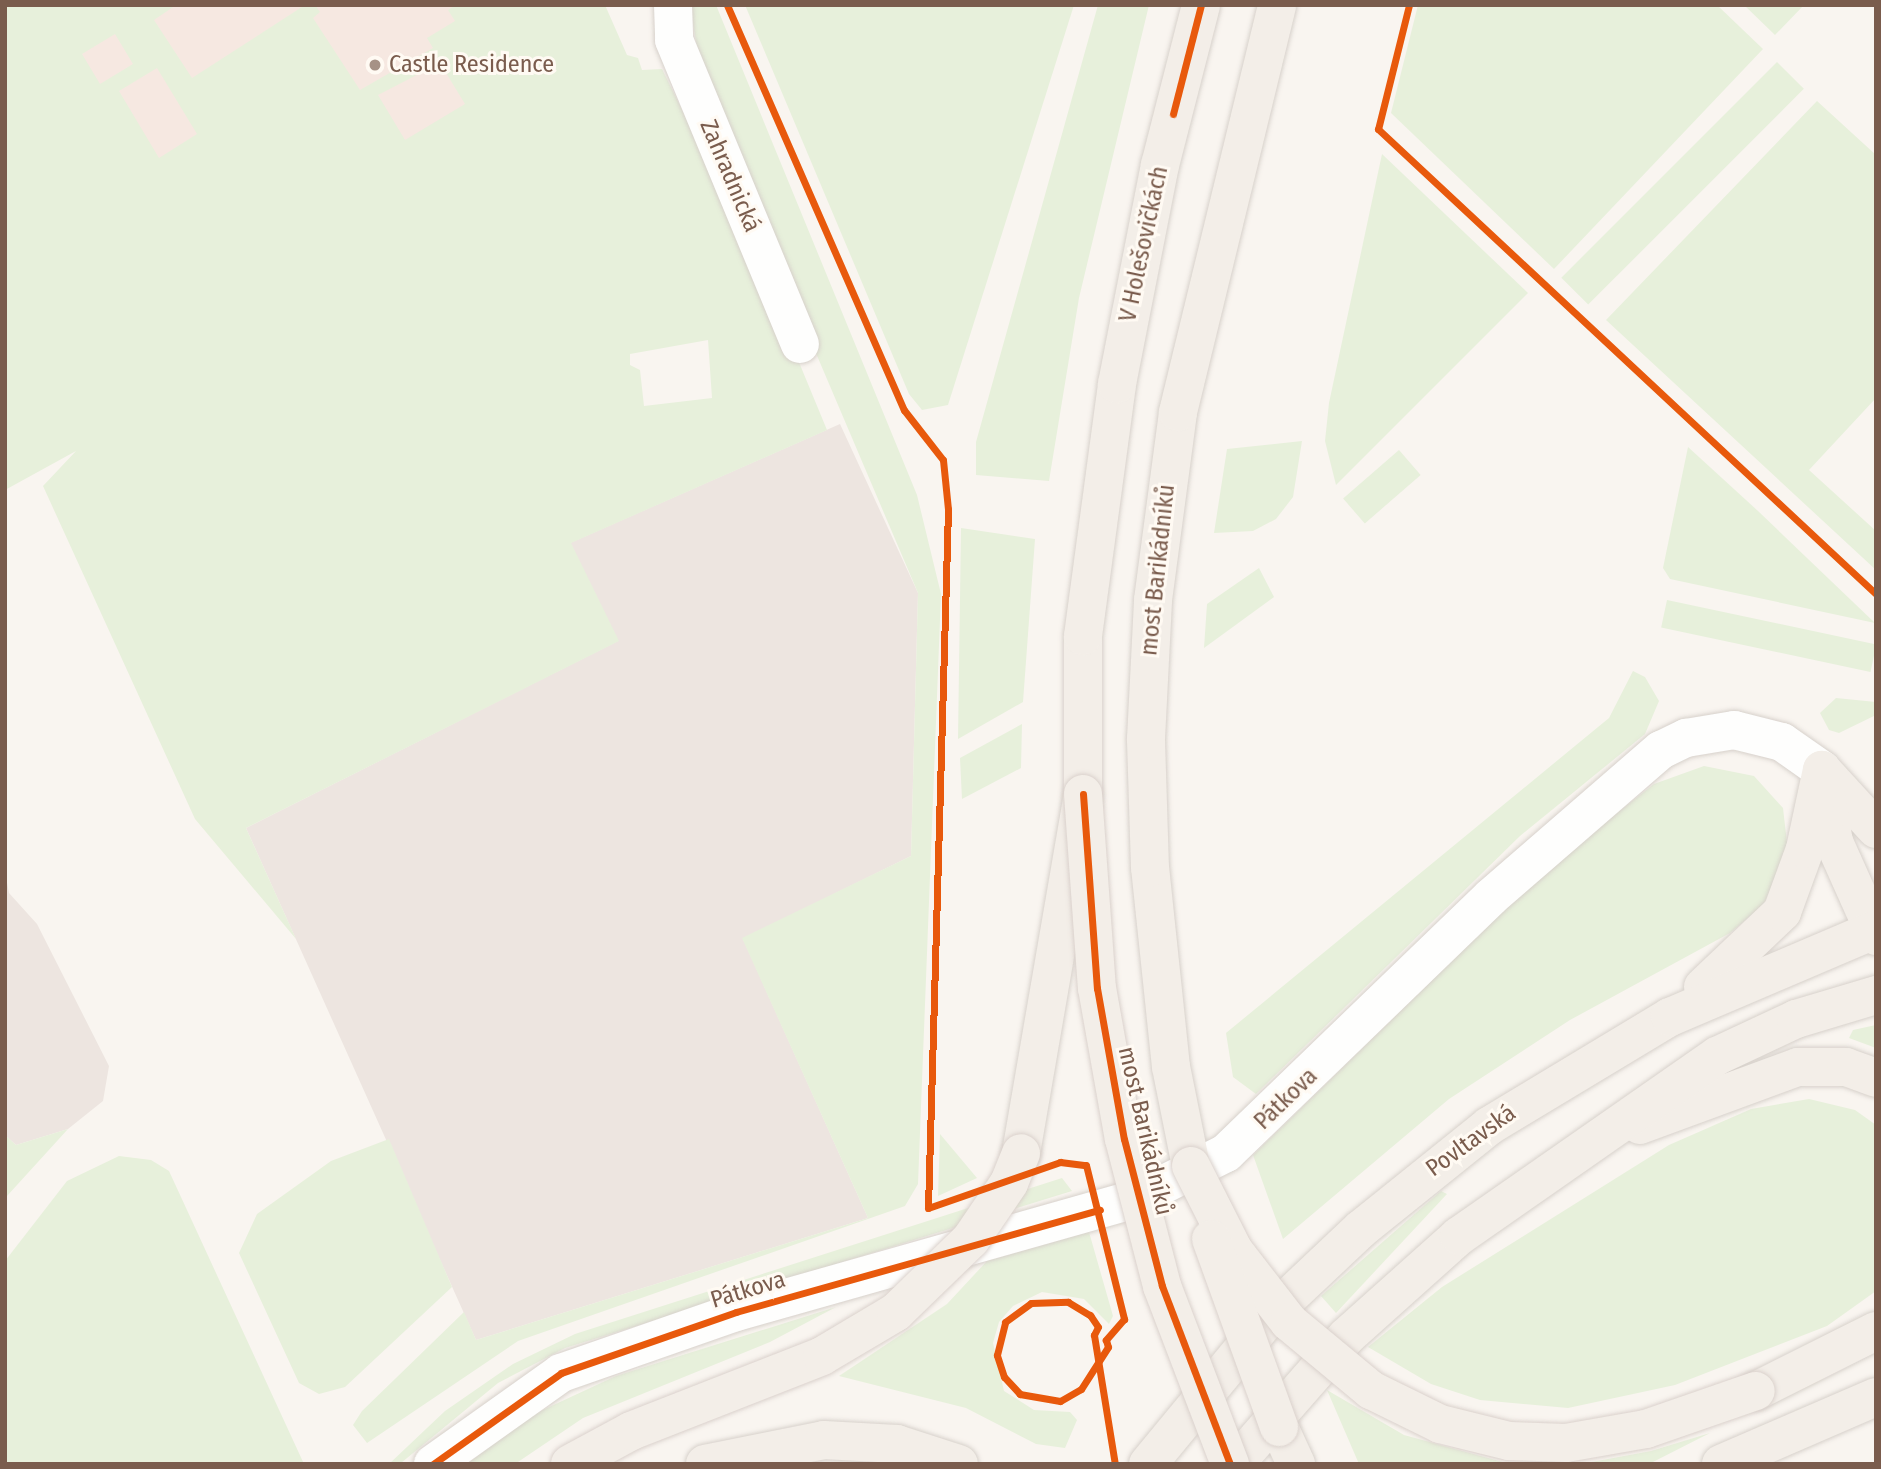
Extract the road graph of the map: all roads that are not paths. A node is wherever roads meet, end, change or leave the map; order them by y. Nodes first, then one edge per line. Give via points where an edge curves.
1 (673, 5) edge
2 (1201, 5) edge
3 (1277, 5) edge
4 (800, 344) dead end
5 (1101, 487) joint
6 (1822, 770) junction
7 (1083, 794) junction
8 (1876, 829) edge
9 (1875, 931) edge
10 (1876, 995) edge
11 (1670, 1017) junction
12 (1876, 1078) edge
13 (1595, 1141) junction
14 (1191, 1166) junction
15 (1876, 1331) edge
16 (1876, 1397) edge
17 (433, 1464) edge
18 (570, 1464) edge
19 (705, 1464) edge
20 (959, 1464) edge
21 (1148, 1464) edge
22 (1232, 1464) edge
23 (1296, 1464) edge
24 (1721, 1464) edge

1 - 4 street, Zahradnická via 674,40
2 - 5 main road, V Holešovičkách via 1137,270
3 - 14 main road, most Barikádníků via 1178,412 1153,600 1146,804 1165,1017
5 - 7 main road, most Barikádníků via 1083,636
6 - 8 main road
6 - 9 main road via 1834,842
6 - 11 main road via 1805,849 1782,912
6 - 17 street, Pátkova via 1782,742 1734,730 1686,738 1661,750 1490,897 1226,1153 1133,1200 750,1308 561,1373
7 - 18 main road, bridge via 1028,1127 1009,1183 971,1238 925,1290 863,1333
7 - 22 main road, most Barikádníků, bridge via 1092,943 1118,1113 1162,1286
9 - 11 main road, Povltavská
10 - 13 main road via 1796,1020 1717,1056
11 - 21 main road, Povltavská via 1489,1126 1399,1195 1274,1311
12 - 13 main road via 1846,1067 1798,1067
13 - 22 main road via 1459,1236 1382,1303
14 - 15 main road, bridge via 1234,1251 1289,1322 1371,1390 1440,1424 1497,1439 1566,1443 1646,1429 1756,1391
14 - 23 main road, most Barikádníků, bridge via 1220,1270
16 - 24 main road
19 - 20 main road via 824,1440 897,1444

